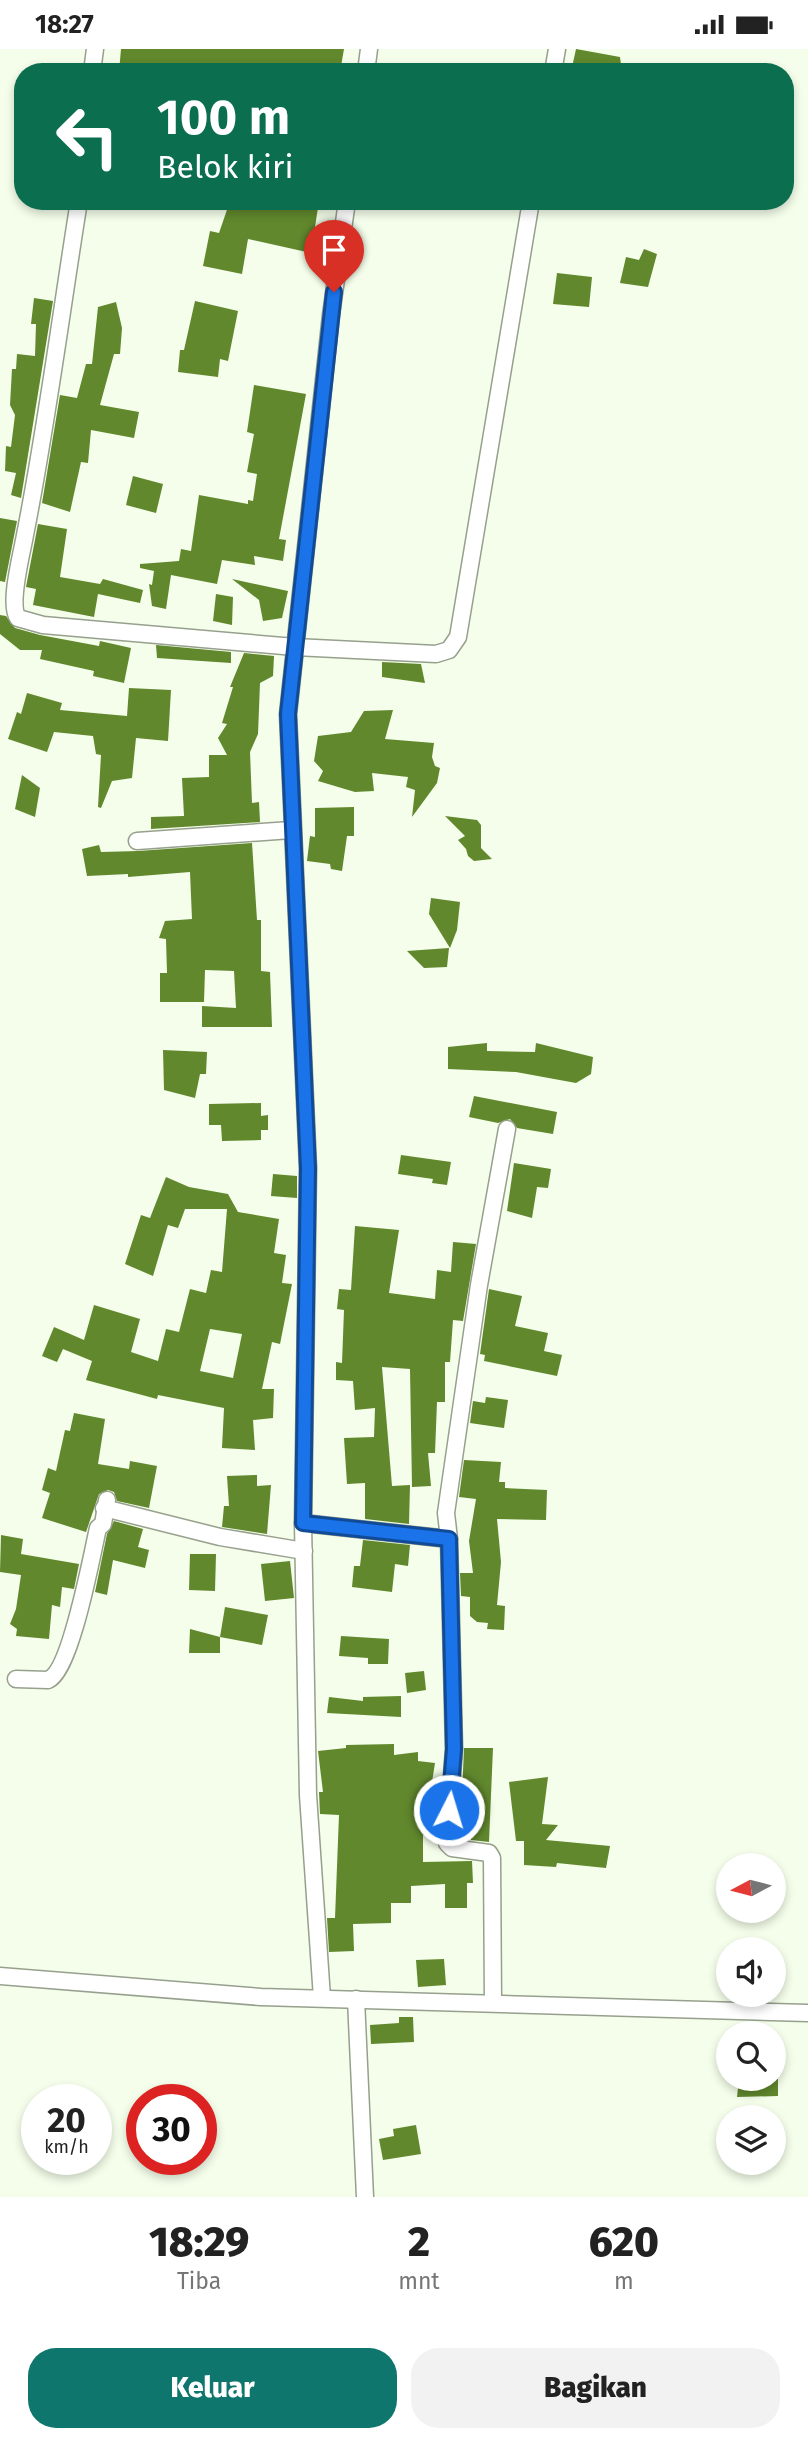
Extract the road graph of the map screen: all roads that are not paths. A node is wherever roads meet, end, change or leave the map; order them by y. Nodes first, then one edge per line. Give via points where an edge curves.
1 (78, 210) edge
2 (346, 210) edge
3 (529, 210) edge
4 (295, 647) junction
5 (291, 830) junction
6 (137, 841) dead end
7 (507, 1129) dead end
8 (303, 1523) junction
9 (449, 1539) junction
10 (304, 1551) junction
11 (16, 1679) dead end
12 (0, 1976) edge
13 (322, 1998) junction
14 (356, 1999) junction
15 (493, 2003) junction
16 (808, 2013) edge
17 (365, 2197) edge

1 - 4 street via 14,613 43,625
2 - 4 street
3 - 4 street via 456,643 436,654
4 - 5 street via 288,714
5 - 6 street
5 - 8 street via 308,1168
7 - 9 street via 446,1513
8 - 9 street
8 - 10 street
9 - 15 street via 454,1749 447,1843 452,1848 489,1853 492,1858
10 - 11 street via 220,1537 106,1504 79,1616 58,1670 48,1680
10 - 13 street via 308,1795
12 - 13 street
13 - 14 street
14 - 15 street
14 - 17 street
15 - 16 street

